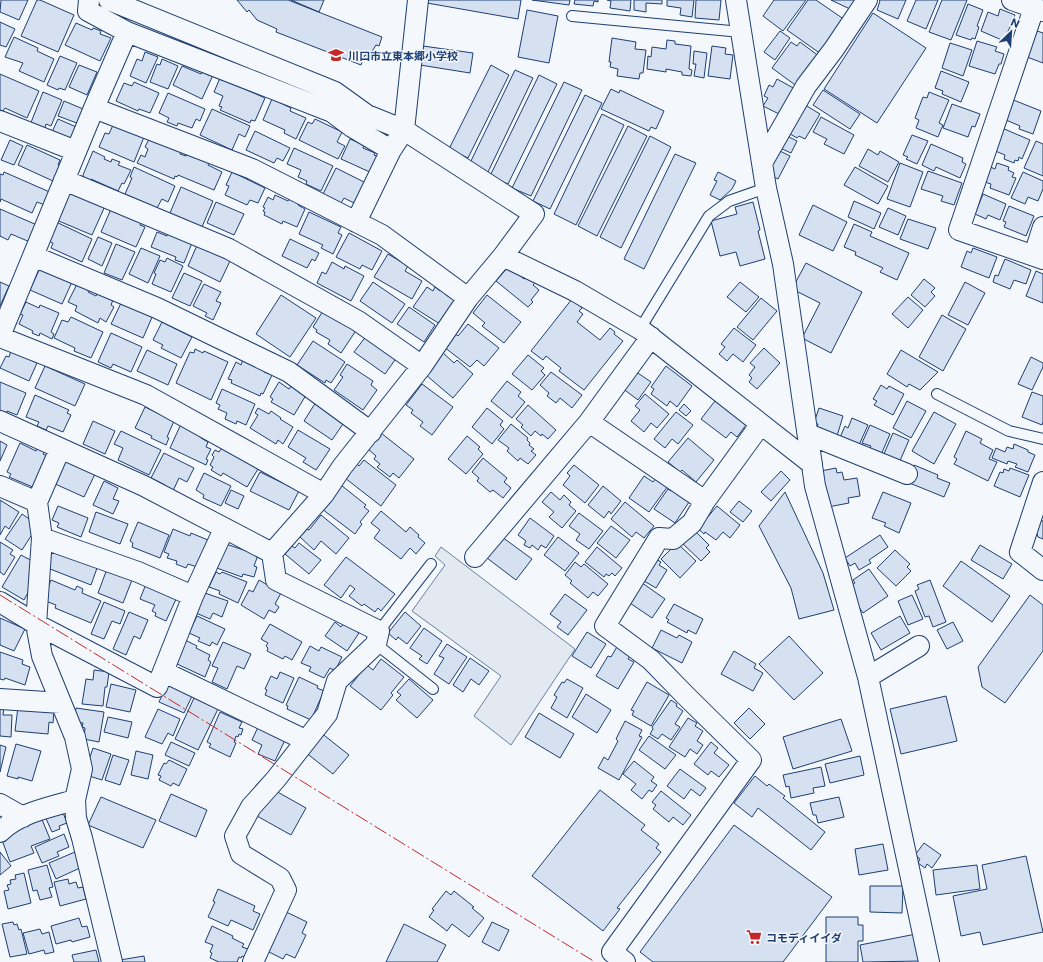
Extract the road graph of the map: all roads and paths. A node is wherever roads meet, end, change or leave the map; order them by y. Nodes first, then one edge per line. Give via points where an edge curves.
1 (89, 0) edge
2 (109, 0) edge
3 (418, 0) edge
4 (736, 0) edge
5 (867, 0) edge
6 (1012, 0) edge
7 (1039, 6) edge
8 (572, 16) dead end
9 (127, 32) junction
10 (741, 32) junction
11 (94, 108) junction
12 (0, 121) edge
13 (404, 130) junction
14 (391, 150) junction
15 (76, 151) junction
16 (762, 163) junction
17 (64, 180) junction
18 (766, 188) junction
19 (356, 222) junction
20 (1043, 227) edge
21 (33, 256) junction
22 (503, 256) junction
23 (1038, 257) edge
24 (468, 298) junction
25 (646, 333) junction
26 (0, 337) edge
27 (422, 366) junction
28 (937, 394) dead end
29 (0, 421) edge
30 (589, 422) junction
31 (761, 424) junction
32 (371, 432) junction
33 (808, 434) junction
34 (1043, 439) edge
35 (60, 449) junction
36 (812, 464) junction
37 (907, 474) dead end
38 (1043, 482) edge
39 (0, 486) edge
40 (324, 494) junction
41 (706, 501) junction
42 (37, 502) junction
43 (224, 529) junction
44 (42, 538) junction
45 (272, 553) junction
46 (476, 557) dead end
47 (431, 564) dead end
48 (1043, 570) edge
49 (193, 596) junction
50 (0, 602) edge
51 (36, 624) junction
52 (377, 638) junction
53 (919, 646) dead end
54 (164, 672) junction
55 (868, 676) junction
56 (434, 689) dead end
57 (0, 699) edge
58 (61, 703) junction
59 (305, 740) junction
60 (75, 800) junction
61 (0, 804) edge
62 (23, 817) junction
63 (0, 832) edge
64 (112, 962) edge
65 (253, 962) edge
66 (625, 962) edge
67 (929, 962) edge

1 - 9 street via 88,10
2 - 13 street via 335,92 368,115
3 - 13 street
4 - 10 street
5 - 16 street via 806,86
6 - 7 street
7 - 23 street via 959,230
8 - 10 lane
9 - 11 street
9 - 14 street via 332,112
10 - 16 street
11 - 15 street
11 - 19 street via 252,169
12 - 15 street
13 - 14 street
13 - 22 street via 534,214
14 - 19 street
15 - 17 street
16 - 18 street
17 - 21 street
17 - 27 street via 229,249 358,321
18 - 25 lane via 729,201 709,216
18 - 33 street via 783,264
19 - 24 street via 382,235
20 - 23 street
21 - 26 street
21 - 32 street via 157,308 289,372
22 - 24 street
22 - 25 street via 575,291
24 - 27 street
25 - 30 street
25 - 31 street
26 - 40 street via 146,395
27 - 32 street
28 - 34 lane via 1010,431
29 - 35 street
30 - 41 street
30 - 46 street
31 - 36 street
31 - 41 street
32 - 40 street
33 - 36 street
33 - 37 street
35 - 42 street
35 - 43 street via 144,486
36 - 55 street via 815,486
38 - 48 street via 1020,552
39 - 42 street
40 - 45 street
41 - 66 street via 692,522 673,539 660,538 605,626 651,660 752,760 612,952
42 - 44 street
43 - 45 street
43 - 49 street
44 - 49 street via 138,572
44 - 51 street
45 - 52 street via 276,580
47 - 52 lane
49 - 54 street
50 - 51 street
51 - 54 street via 157,687
51 - 58 street via 42,656
52 - 56 lane
52 - 59 street via 337,682 327,714
53 - 55 street
54 - 59 street
55 - 67 street
57 - 58 street
58 - 60 street via 75,737 82,769
59 - 65 street via 251,807 235,836 241,854 280,878 286,890
60 - 62 street via 47,807
60 - 64 street via 76,818
61 - 62 street
62 - 63 street

